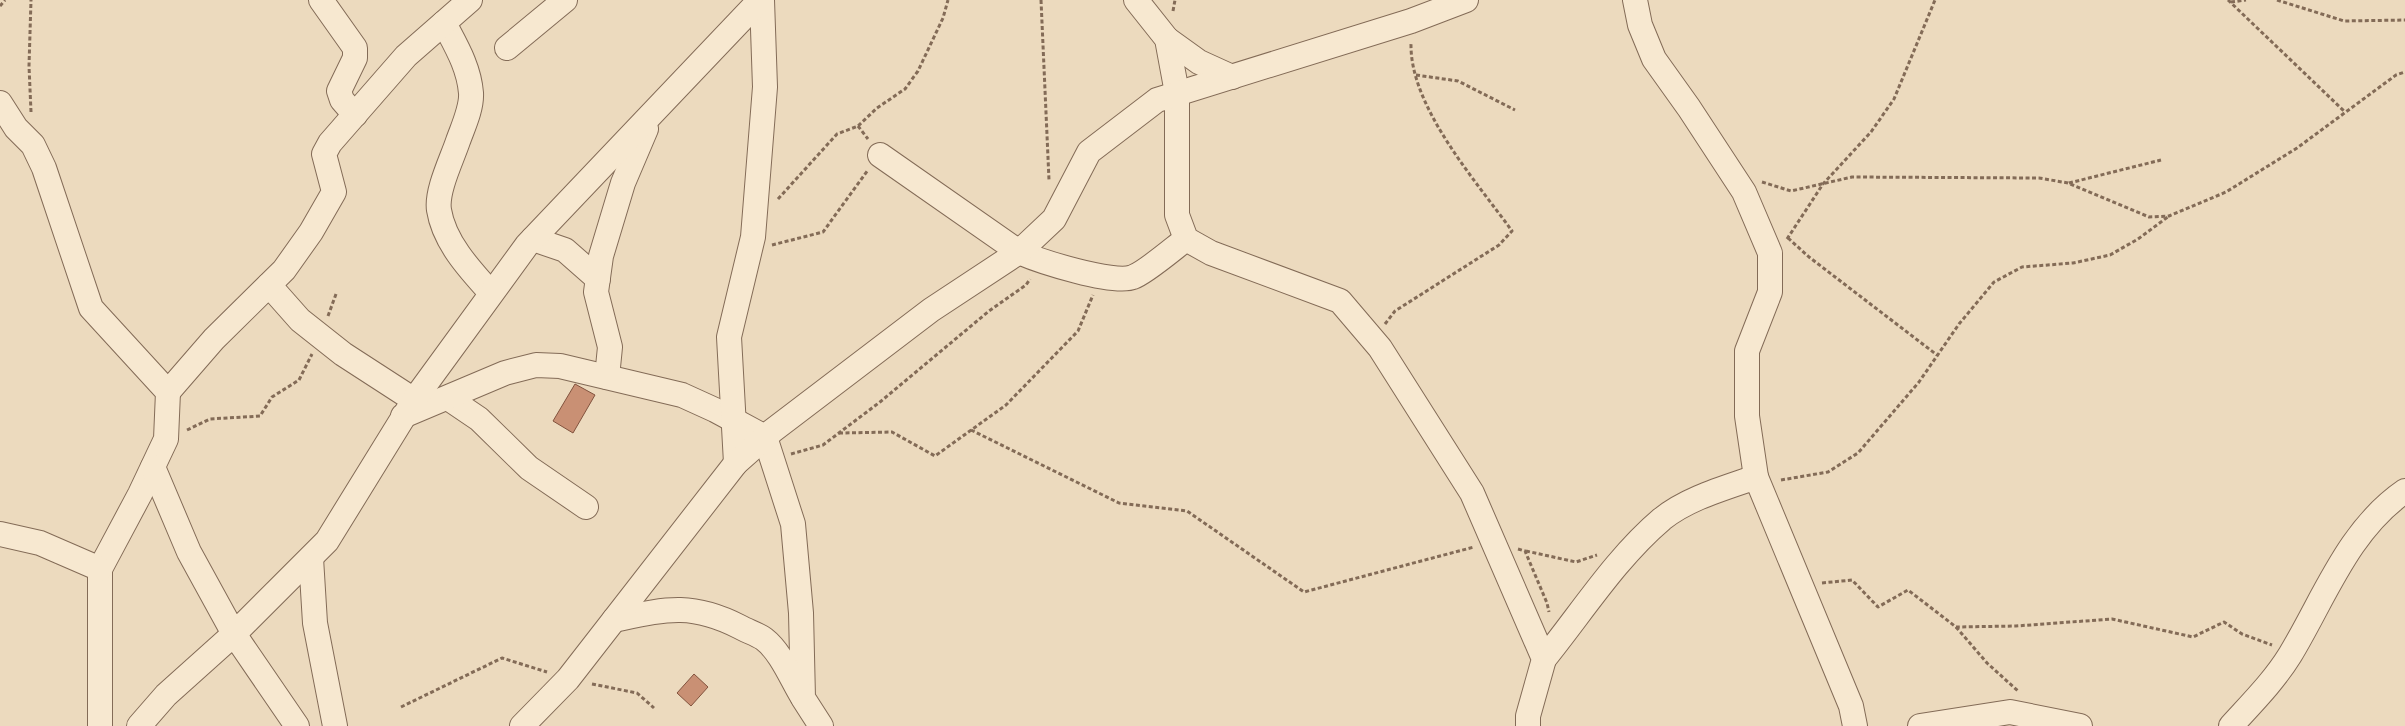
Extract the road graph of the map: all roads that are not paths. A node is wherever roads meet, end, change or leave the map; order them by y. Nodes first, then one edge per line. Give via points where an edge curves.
1 (321, 0) edge
2 (470, 0) edge
3 (564, 0) edge
4 (761, 0) edge
5 (1136, 0) edge
6 (1635, 0) edge
7 (1460, 1) edge
8 (444, 23) junction
9 (1167, 39) junction
10 (507, 48) dead end
11 (1232, 76) junction
12 (1177, 93) junction
13 (0, 103) edge
14 (652, 114) junction
15 (355, 115) junction
16 (880, 154) road end
17 (533, 239) junction
18 (1186, 239) junction
19 (1019, 252) junction
20 (598, 279) junction
21 (269, 285) junction
22 (491, 293) junction
23 (607, 376) junction
24 (168, 392) junction
25 (448, 398) junction
26 (408, 408) junction
27 (735, 420) junction
28 (765, 438) junction
29 (736, 463) junction
30 (153, 467) junction
31 (1756, 477) junction
32 (2405, 491) edge
33 (586, 507) dead end
34 (0, 534) edge
35 (311, 558) junction
36 (100, 569) junction
37 (614, 620) junction
38 (234, 634) junction
39 (1544, 659) junction
40 (803, 698) junction
41 (100, 726) edge
42 (138, 726) edge
43 (297, 726) edge
44 (335, 726) edge
45 (522, 726) edge
46 (821, 726) edge
47 (1528, 726) edge
48 (1855, 726) edge
49 (1920, 726) edge
50 (2080, 726) edge
51 (2231, 726) edge

1 - 15 street via 355,48 355,58 339,90 342,100
2 - 8 street
3 - 10 street
4 - 14 street
4 - 27 street via 765,87 754,226 729,337
5 - 9 street
6 - 31 street via 1640,25 1654,59 1744,192 1770,253 1770,292 1747,351 1747,416
7 - 11 street via 1411,21
8 - 15 street via 406,56
8 - 22 street via 467,68 471,96 441,188 438,209 466,265
9 - 11 street via 1199,62
9 - 12 street
11 - 12 street
12 - 18 street via 1177,215
12 - 19 street via 1157,100 1089,152 1054,219
13 - 24 street via 16,128 33,145 44,168 91,308
14 - 17 street
14 - 20 street via 623,183 601,256
15 - 21 street via 324,154 334,192 311,232
16 - 19 street
17 - 20 street via 565,250
17 - 22 street
18 - 19 street via 1133,278 1102,276 1042,262
18 - 39 street via 1210,253 1340,301 1373,340 1472,493
19 - 28 street via 931,310
20 - 23 street via 596,292 610,347
21 - 24 street via 214,339
21 - 26 street via 300,320
22 - 26 street
23 - 25 street via 536,364 505,373
23 - 27 street via 682,395
24 - 30 street via 166,439
25 - 26 street
25 - 33 street via 479,419 529,468
26 - 35 street via 327,541
27 - 28 street
27 - 29 street
28 - 29 street
28 - 40 street via 793,524 801,613
29 - 37 street
30 - 36 street
30 - 38 street via 189,552
31 - 39 street via 1705,494 1663,518 1627,555
31 - 48 street via 1851,706
32 - 51 street via 2392,500 2352,544 2288,658
34 - 36 street via 40,543
35 - 38 street
35 - 44 street via 315,623
36 - 41 street
37 - 40 street via 668,608 698,610 725,619 764,639
37 - 45 street via 568,679
38 - 42 street via 166,695
38 - 43 street
39 - 47 street
40 - 46 street
49 - 50 street via 2010,712

